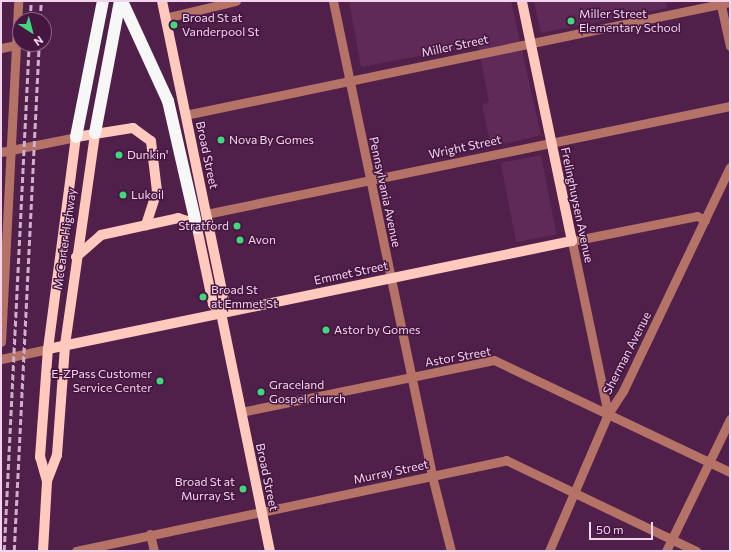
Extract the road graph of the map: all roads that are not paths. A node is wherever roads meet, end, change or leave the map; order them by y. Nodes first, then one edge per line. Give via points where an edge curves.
1 (18, 1) edge
2 (102, 1) edge
3 (121, 1) edge
4 (162, 1) edge
5 (236, 1) edge
6 (333, 1) edge
7 (522, 1) edge
8 (724, 2) edge
9 (18, 12) edge
10 (165, 18) junction
11 (530, 43) junction
12 (12, 46) edge
13 (730, 46) edge
14 (1, 48) edge
15 (15, 52) edge
16 (349, 80) junction
17 (730, 106) edge
18 (185, 115) junction
19 (95, 133) junction
20 (76, 137) junction
21 (550, 142) junction
22 (5, 152) edge
23 (730, 167) edge
24 (371, 180) junction
25 (206, 214) junction
26 (705, 220) junction
27 (146, 225) junction
28 (197, 228) junction
29 (572, 241) junction
30 (3, 255) edge
31 (76, 257) junction
32 (391, 278) junction
33 (221, 313) junction
34 (1, 342) edge
35 (65, 345) junction
36 (48, 349) junction
37 (1, 359) edge
38 (412, 377) junction
39 (241, 412) junction
40 (608, 414) junction
41 (730, 419) edge
42 (709, 462) junction
43 (730, 472) edge
44 (432, 476) junction
45 (47, 481) junction
46 (574, 492) junction
47 (261, 511) junction
48 (150, 534) junction
49 (672, 539) junction
50 (43, 551) edge
51 (76, 551) edge
52 (154, 551) edge
53 (270, 551) edge
54 (451, 551) edge
55 (549, 551) edge
56 (666, 551) edge
57 (696, 551) edge

1 - 9 street
2 - 20 highway, McCarter Highway
3 - 19 highway, McCarter Highway
3 - 28 highway via 148,54 176,127
4 - 10 main road, Broad Street
5 - 10 street
6 - 16 street, Pennsylvania Avenue
7 - 11 main road, Frelinghuysen Avenue
8 - 11 street, Miller Street
8 - 13 street
10 - 18 main road, Broad Street
11 - 16 street, Miller Street
11 - 21 main road, Frelinghuysen Avenue
12 - 14 street
15 - 22 street
16 - 18 street, Miller Street
16 - 24 street, Pennsylvania Avenue
17 - 21 street, Wright Street
18 - 25 main road, Broad Street
19 - 20 main road
19 - 27 main road via 133,128 151,141 157,191 154,208
19 - 31 main road, McCarter Highway
20 - 22 street
20 - 36 main road, McCarter Highway
21 - 24 street, Wright Street
21 - 29 main road, Frelinghuysen Avenue
22 - 30 street
23 - 26 street, Sherman Avenue
24 - 25 street, Wright Street
24 - 32 street, Pennsylvania Avenue
25 - 33 main road, Broad Street via 224,302
26 - 29 street, Emmet Street via 697,216
26 - 40 street, Sherman Avenue
27 - 28 main road via 178,218
27 - 31 main road via 101,235
28 - 33 main road, Broad Street via 213,304
29 - 32 main road, Emmet Street
29 - 40 street, Frelinghuysen Avenue
30 - 34 street
31 - 35 main road, McCarter Highway
32 - 33 main road, Emmet Street
32 - 38 street, Pennsylvania Avenue
33 - 35 main road, Emmet Street
33 - 39 main road, Broad Street
35 - 36 main road, Emmet Street
35 - 45 main road, McCarter Highway via 57,455
36 - 37 street, Emmet Street
36 - 45 main road, McCarter Highway via 40,457
38 - 39 street, Astor Street
38 - 40 street, Astor Street via 494,360
38 - 44 street, Pennsylvania Avenue
39 - 47 main road, Broad Street
40 - 42 street, Astor Street
40 - 46 street, Sherman Avenue
41 - 42 street
42 - 43 street, Astor Street
42 - 49 street
44 - 46 street, Murray Street via 506,460
44 - 47 street, Murray Street
44 - 54 street, Pennsylvania Avenue
45 - 50 main road, McCarter Highway
46 - 49 street, Murray Street
46 - 55 street, Sherman Avenue
47 - 48 street, Murray Street
47 - 53 main road, Broad Street
48 - 51 street, Murray Street
48 - 52 street
49 - 56 street
49 - 57 street, Murray Street

